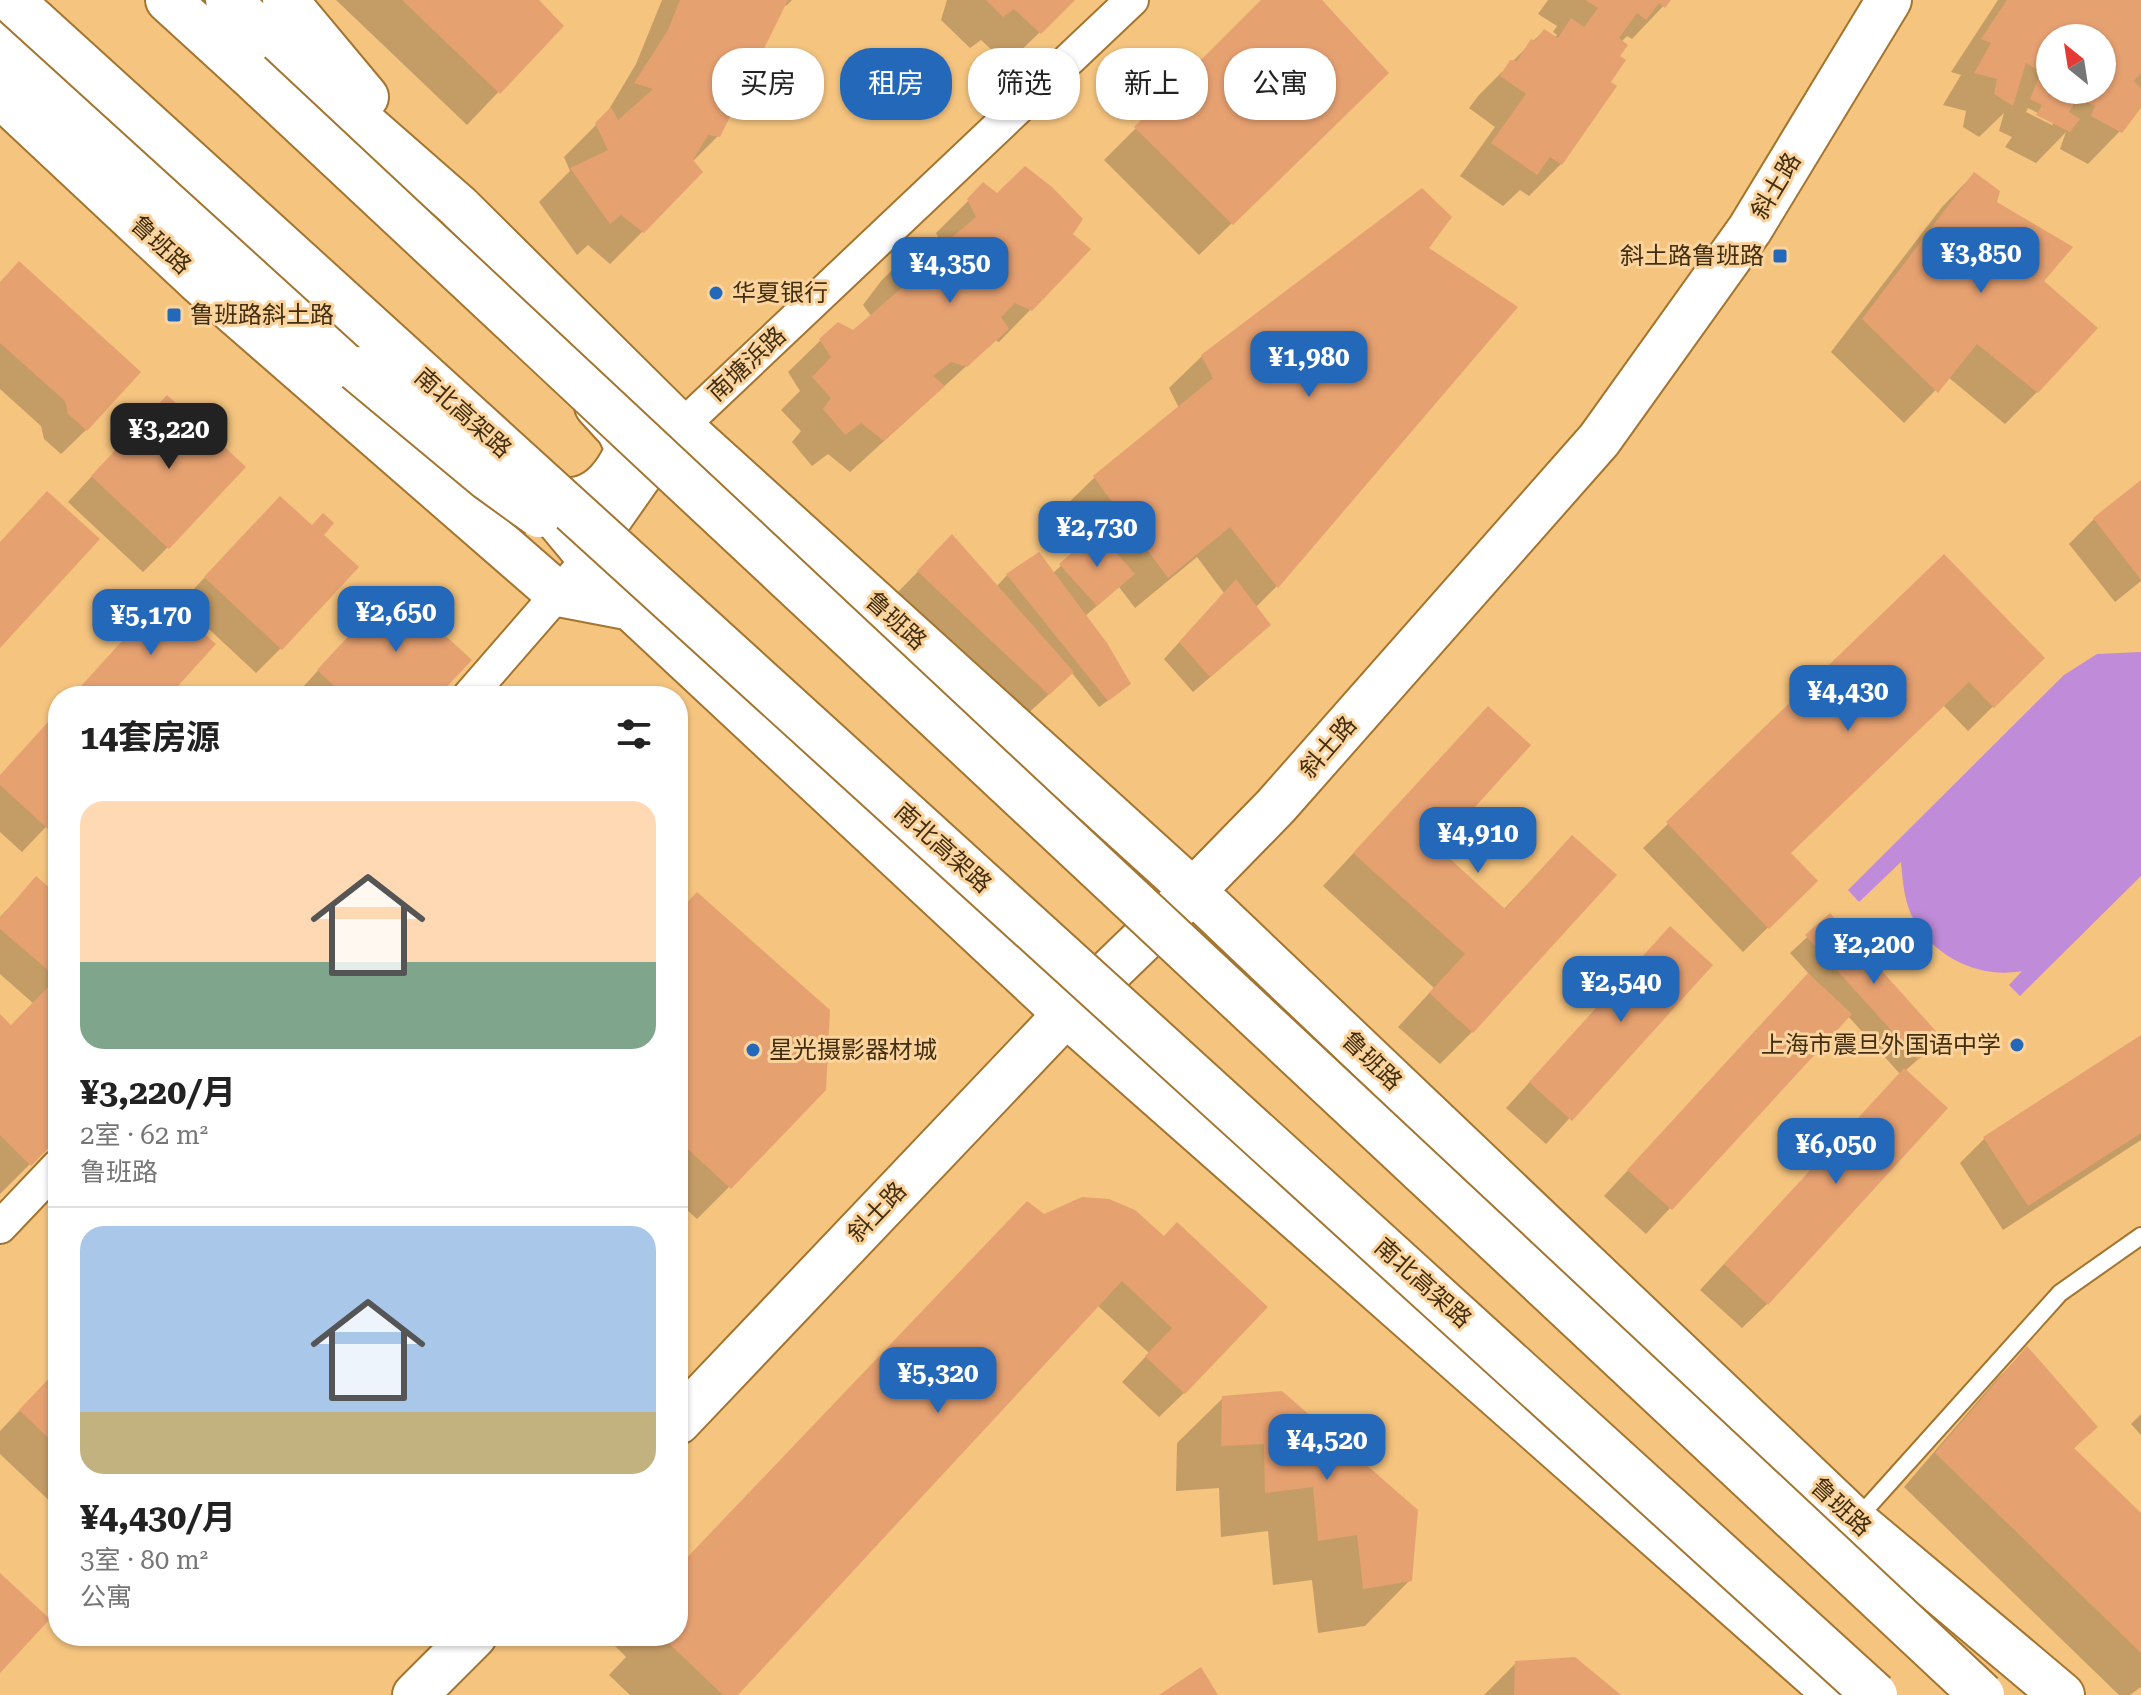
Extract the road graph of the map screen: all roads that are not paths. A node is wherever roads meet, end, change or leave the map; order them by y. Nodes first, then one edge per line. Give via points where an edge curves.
1 (11, 0) edge
2 (168, 0) edge
3 (190, 0) edge
4 (285, 0) edge
5 (1132, 0) edge
6 (1889, 0) edge
7 (242, 2) edge
8 (0, 5) edge
9 (0, 44) edge
10 (289, 58) junction
11 (249, 74) junction
12 (0, 95) edge
13 (458, 206) junction
14 (529, 329) junction
15 (681, 427) junction
16 (534, 493) junction
17 (589, 558) junction
18 (558, 594) junction
19 (631, 608) junction
20 (703, 632) junction
21 (478, 686) edge
22 (1193, 891) junction
23 (1066, 1014) junction
24 (48, 1177) edge
25 (0, 1227) edge
26 (2141, 1236) edge
27 (688, 1411) edge
28 (1855, 1521) junction
29 (464, 1646) edge
30 (415, 1695) edge
31 (1837, 1695) edge
32 (1875, 1695) edge
33 (1982, 1695) edge
34 (2062, 1695) edge

1 - 20 main road, 南北高架路, bridge
2 - 11 main road
3 - 11 main road
4 - 13 main road, 鲁班路
5 - 15 street, 南塘浜路
6 - 22 main road, 斜土路 via 1750,229 1599,440 1276,806
7 - 10 main road, 鲁班路
8 - 16 main road
9 - 20 main road, bridge via 357,369 488,478
10 - 13 main road, 鲁班路
10 - 14 main road, 鲁班路
11 - 33 main road, bridge
12 - 18 main road, 鲁班路 via 201,283
13 - 15 main road, 鲁班路
14 - 15 main road, 鲁班路 via 645,430
14 - 16 main road, 鲁班路 via 619,430 628,449 604,486 580,500 556,502
15 - 17 street, 南塘浜路
15 - 22 main road, 鲁班路
16 - 17 main road
17 - 18 street, 南塘浜路
17 - 19 main road
18 - 19 main road
18 - 21 street, 南塘浜路
19 - 23 main road
20 - 32 main road, 南北高架路, bridge
22 - 23 main road, 斜土路
22 - 28 main road, 鲁班路
23 - 27 main road, 斜土路
23 - 31 main road
24 - 25 street
26 - 28 lane via 2060,1293
28 - 34 main road, 鲁班路
29 - 30 main road

